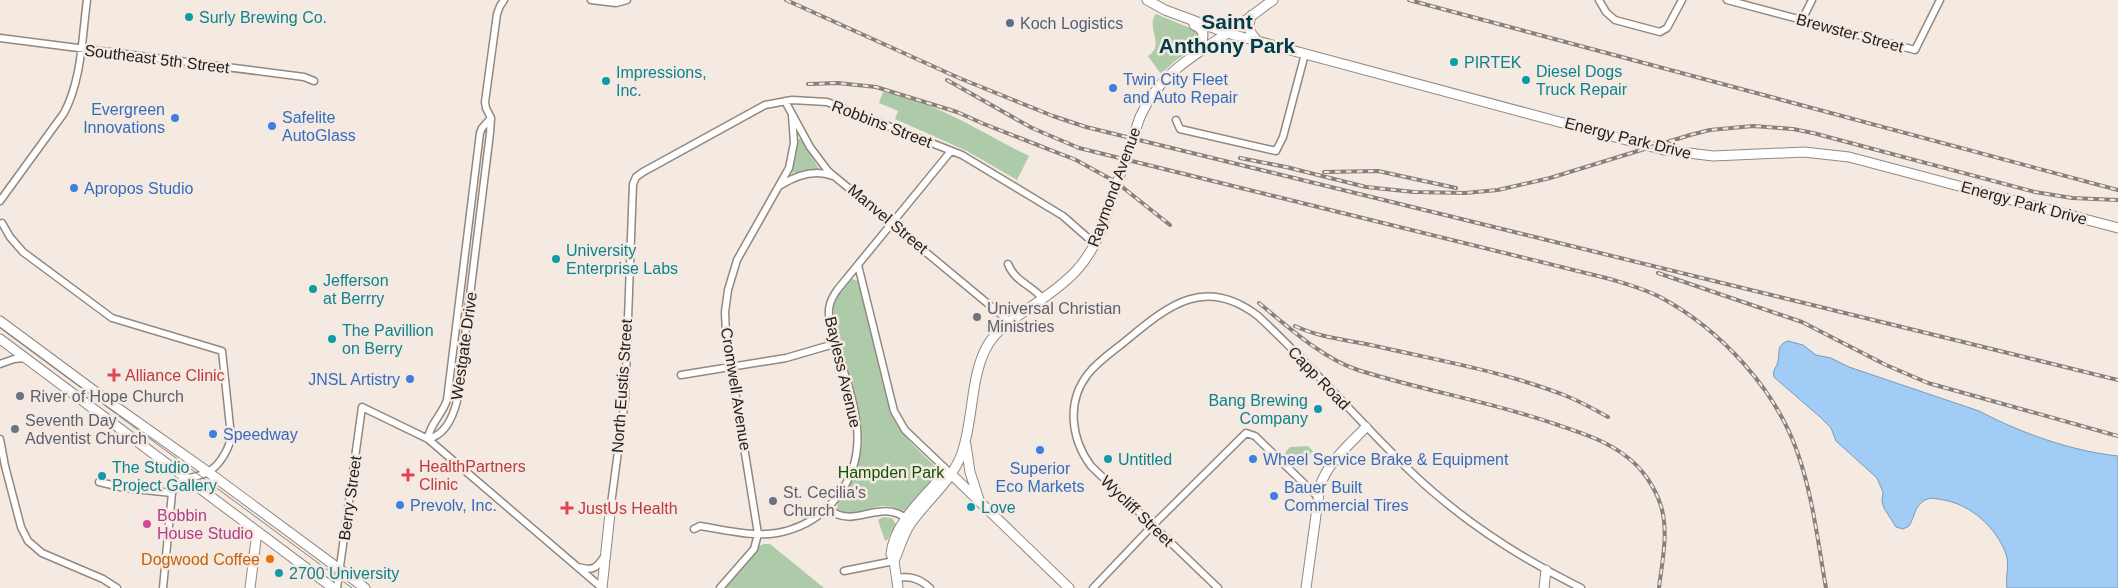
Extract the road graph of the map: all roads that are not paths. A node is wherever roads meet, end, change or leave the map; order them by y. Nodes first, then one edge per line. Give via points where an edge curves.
1 (87, 0) edge
2 (504, 0) edge
3 (591, 0) edge
4 (627, 0) edge
5 (1147, 0) edge
6 (1273, 0) edge
7 (1599, 0) edge
8 (1682, 0) edge
9 (1727, 0) edge
10 (1812, 0) edge
11 (1940, 0) edge
12 (1252, 15) junction
13 (1192, 20) junction
14 (1802, 20) junction
15 (1227, 33) junction
16 (0, 38) edge
17 (1258, 41) junction
18 (80, 49) junction
19 (1200, 49) junction
20 (1305, 54) junction
21 (314, 82) dead end
22 (785, 101) junction
23 (792, 116) junction
24 (491, 118) junction
25 (1176, 120) dead end
26 (951, 151) junction
27 (837, 178) junction
28 (633, 184) joint
29 (778, 187) junction
30 (1, 198) edge
31 (2, 223) dead end
32 (892, 223) junction
33 (2118, 228) edge
34 (1096, 245) junction
35 (1008, 264) dead end
36 (858, 265) junction
37 (1043, 299) junction
38 (0, 321) edge
39 (1010, 322) junction
40 (0, 339) edge
41 (834, 344) junction
42 (26, 358) junction
43 (0, 364) edge
44 (732, 367) junction
45 (682, 375) dead end
46 (1074, 422) joint
47 (1366, 427) junction
48 (428, 439) junction
49 (966, 439) junction
50 (0, 445) edge
51 (2, 467) edge
52 (208, 472) junction
53 (950, 473) junction
54 (185, 478) junction
55 (99, 482) dead end
56 (172, 493) junction
57 (1318, 497) junction
58 (980, 503) junction
59 (611, 504) joint
60 (828, 508) junction
61 (909, 520) junction
62 (1152, 526) junction
63 (694, 529) dead end
64 (257, 532) junction
65 (758, 534) junction
66 (606, 554) junction
67 (894, 561) junction
68 (576, 567) junction
69 (340, 570) junction
70 (1546, 570) junction
71 (844, 571) dead end
72 (896, 578) junction
73 (117, 588) edge
74 (163, 588) edge
75 (250, 588) edge
76 (333, 588) edge
77 (337, 588) edge
78 (365, 588) edge
79 (602, 588) edge
80 (720, 588) edge
81 (898, 588) edge
82 (930, 588) edge
83 (1069, 588) edge
84 (1093, 588) edge
85 (1218, 588) edge
86 (1306, 588) edge
87 (1544, 588) edge
88 (1581, 588) edge

1 - 18 street
2 - 24 street, Westgate Drive via 497,14 485,102
3 - 4 street via 616,3
5 - 13 street, Energy Park Drive
6 - 12 street, Raymond Avenue
7 - 8 street via 1606,12 1619,22 1656,32 1664,31
9 - 14 street, Brewster Street
10 - 14 street
11 - 14 street, Brewster Street via 1915,50
12 - 15 street, Raymond Avenue
12 - 17 street via 1248,27
13 - 15 street, Energy Park Drive
13 - 19 street via 1204,34
15 - 17 street, Energy Park Drive
15 - 19 street, Raymond Avenue
16 - 18 street, Southeast 5th Street
17 - 20 street, Energy Park Drive
18 - 21 street, Southeast 5th Street via 304,77
18 - 30 street via 75,87 64,113
19 - 34 street, Raymond Avenue, bridge via 1165,78 1150,98 1140,117
20 - 25 street via 1276,151 1180,128
20 - 33 street, Energy Park Drive via 1664,150 1713,156 1804,152 1849,157
22 - 23 street, Manvel Street
22 - 26 street, Robbins Street via 839,105
22 - 28 street, Robbins Street via 765,105 744,115 643,172
23 - 27 street, Manvel Street via 816,156
23 - 29 street, Cromwell Avenue via 792,154 789,168
24 - 48 street, Westgate Drive via 480,133 447,400 438,420 428,431
24 - 48 street, Westgate Drive via 458,400 449,422 436,437
26 - 32 street, Bayless Avenue
26 - 34 street, Robbins Street via 1063,216
27 - 29 street via 805,174
27 - 32 street, Manvel Street
28 - 59 street, North Eustis Street via 625,399
29 - 44 street, Cromwell Avenue via 742,248 732,274 725,312
31 - 52 street via 18,247 112,318 222,351 231,436 227,450
32 - 36 street, Bayless Avenue
32 - 39 street, Manvel Street
34 - 37 street, Raymond Avenue via 1063,285
35 - 37 street via 1021,283
36 - 41 street, Bayless Avenue via 829,303 828,316
36 - 53 street via 894,411 905,430
37 - 39 street, Raymond Avenue
38 - 52 street
39 - 49 street, Raymond Avenue via 998,331 984,352
40 - 42 street
41 - 44 street via 786,358
41 - 60 street, Bayless Avenue via 855,416 858,438 850,476
42 - 43 street
42 - 54 street
44 - 45 street
44 - 65 street, Cromwell Avenue
46 - 47 street, Capp Road via 1078,391 1094,367 1164,310 1183,301 1212,297 1241,304 1258,316
46 - 62 street, Wycliff Street via 1078,443 1087,460
47 - 57 street via 1334,460 1323,477
47 - 70 street, Capp Road via 1445,501 1497,540
48 - 68 street
48 - 69 street, Berry Street via 362,407
49 - 53 street, Raymond Avenue
49 - 58 street via 970,472
50 - 51 street
51 - 73 street via 28,541 42,553
52 - 54 street
52 - 69 street
53 - 58 street
53 - 61 street, Raymond Avenue via 942,476
54 - 56 street
54 - 64 street
55 - 56 street
56 - 74 street
57 - 62 street via 1254,436 1246,433
57 - 86 street
58 - 83 street
59 - 66 street, North Eustis Street
60 - 61 street via 845,518 888,510
60 - 65 street, Bayless Avenue via 794,528
61 - 67 street, Raymond Avenue via 894,541 891,554
62 - 84 street
62 - 85 street, Wycliff Street
63 - 65 street, Bayless Avenue via 700,526
64 - 75 street
64 - 76 street
65 - 80 street via 754,548
66 - 68 street via 595,568
66 - 79 street, North Eustis Street
67 - 71 street
67 - 72 street, Raymond Avenue
68 - 79 street
69 - 77 street, Berry Street
69 - 78 street
70 - 87 street
70 - 88 street, Capp Road
72 - 81 street, Raymond Avenue
72 - 82 street via 914,578

